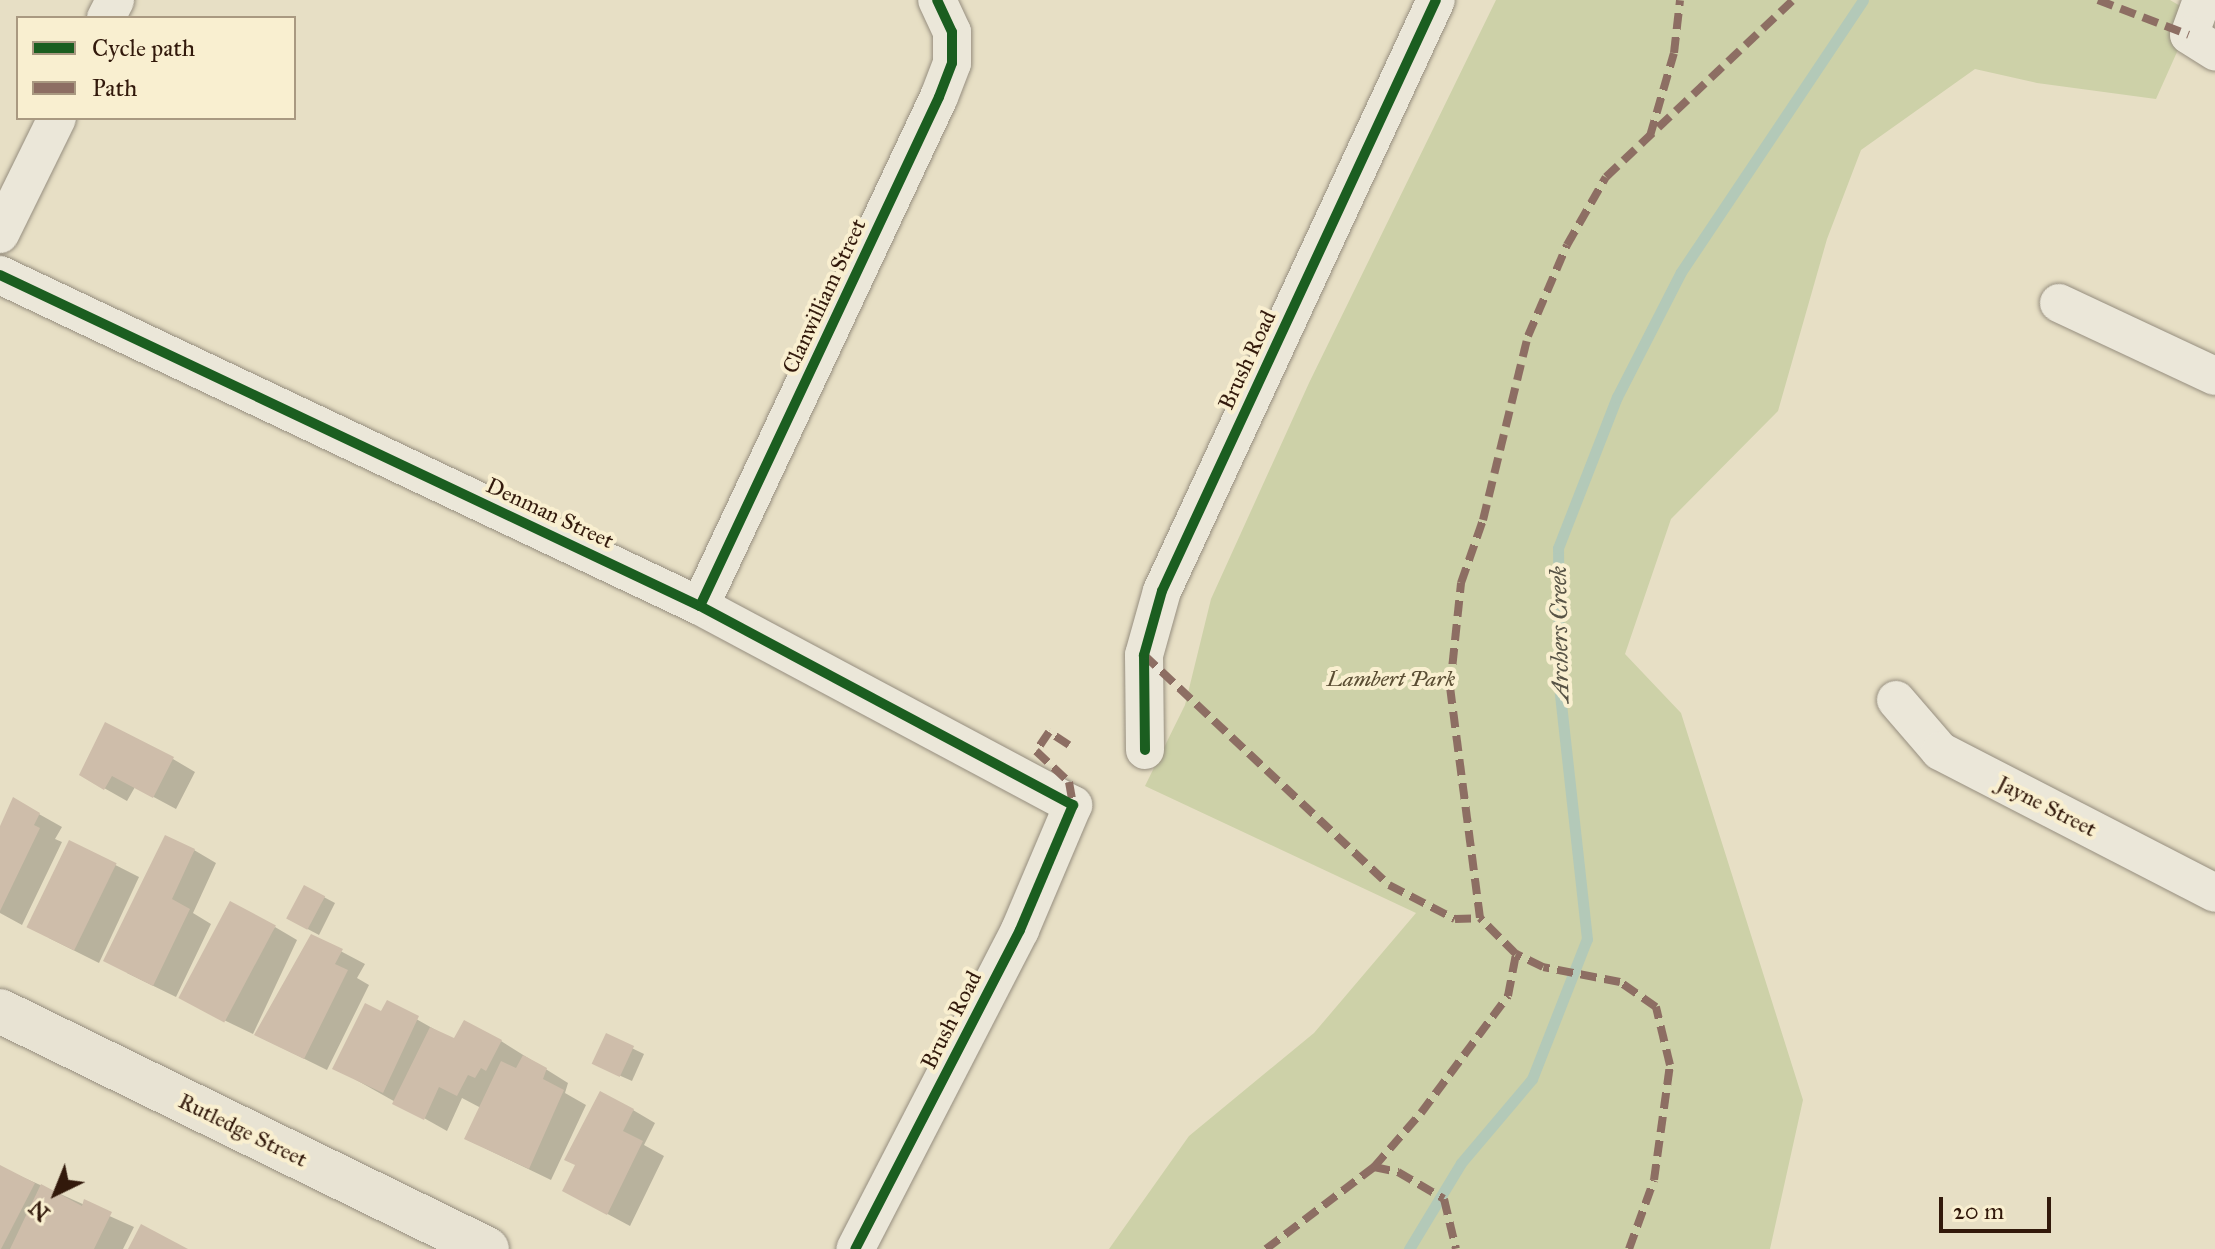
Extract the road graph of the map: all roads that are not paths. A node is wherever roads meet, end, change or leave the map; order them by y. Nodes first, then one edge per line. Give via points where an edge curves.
1 (937, 0) edge
2 (1436, 0) edge
3 (2202, 0) edge
4 (2202, 43) edge
5 (56, 120) edge
6 (0, 234) edge
7 (0, 275) edge
8 (2059, 303) dead end
9 (2215, 376) edge
10 (700, 606) junction
11 (1896, 700) dead end
12 (1145, 750) dead end
13 (1073, 805) joint
14 (2215, 893) edge
15 (0, 1011) edge
16 (487, 1249) edge
17 (855, 1249) edge

1 - 10 street, Clanwilliam Street via 952,32 952,63 939,97
2 - 12 street, Brush Road via 1162,591 1144,655
3 - 4 street
5 - 6 street
7 - 10 street, Denman Street
8 - 9 street
10 - 13 street, Denman Street
11 - 14 street, Jayne Street via 1940,751
13 - 17 street, Brush Road via 1020,930
15 - 16 main road, Rutledge Street

